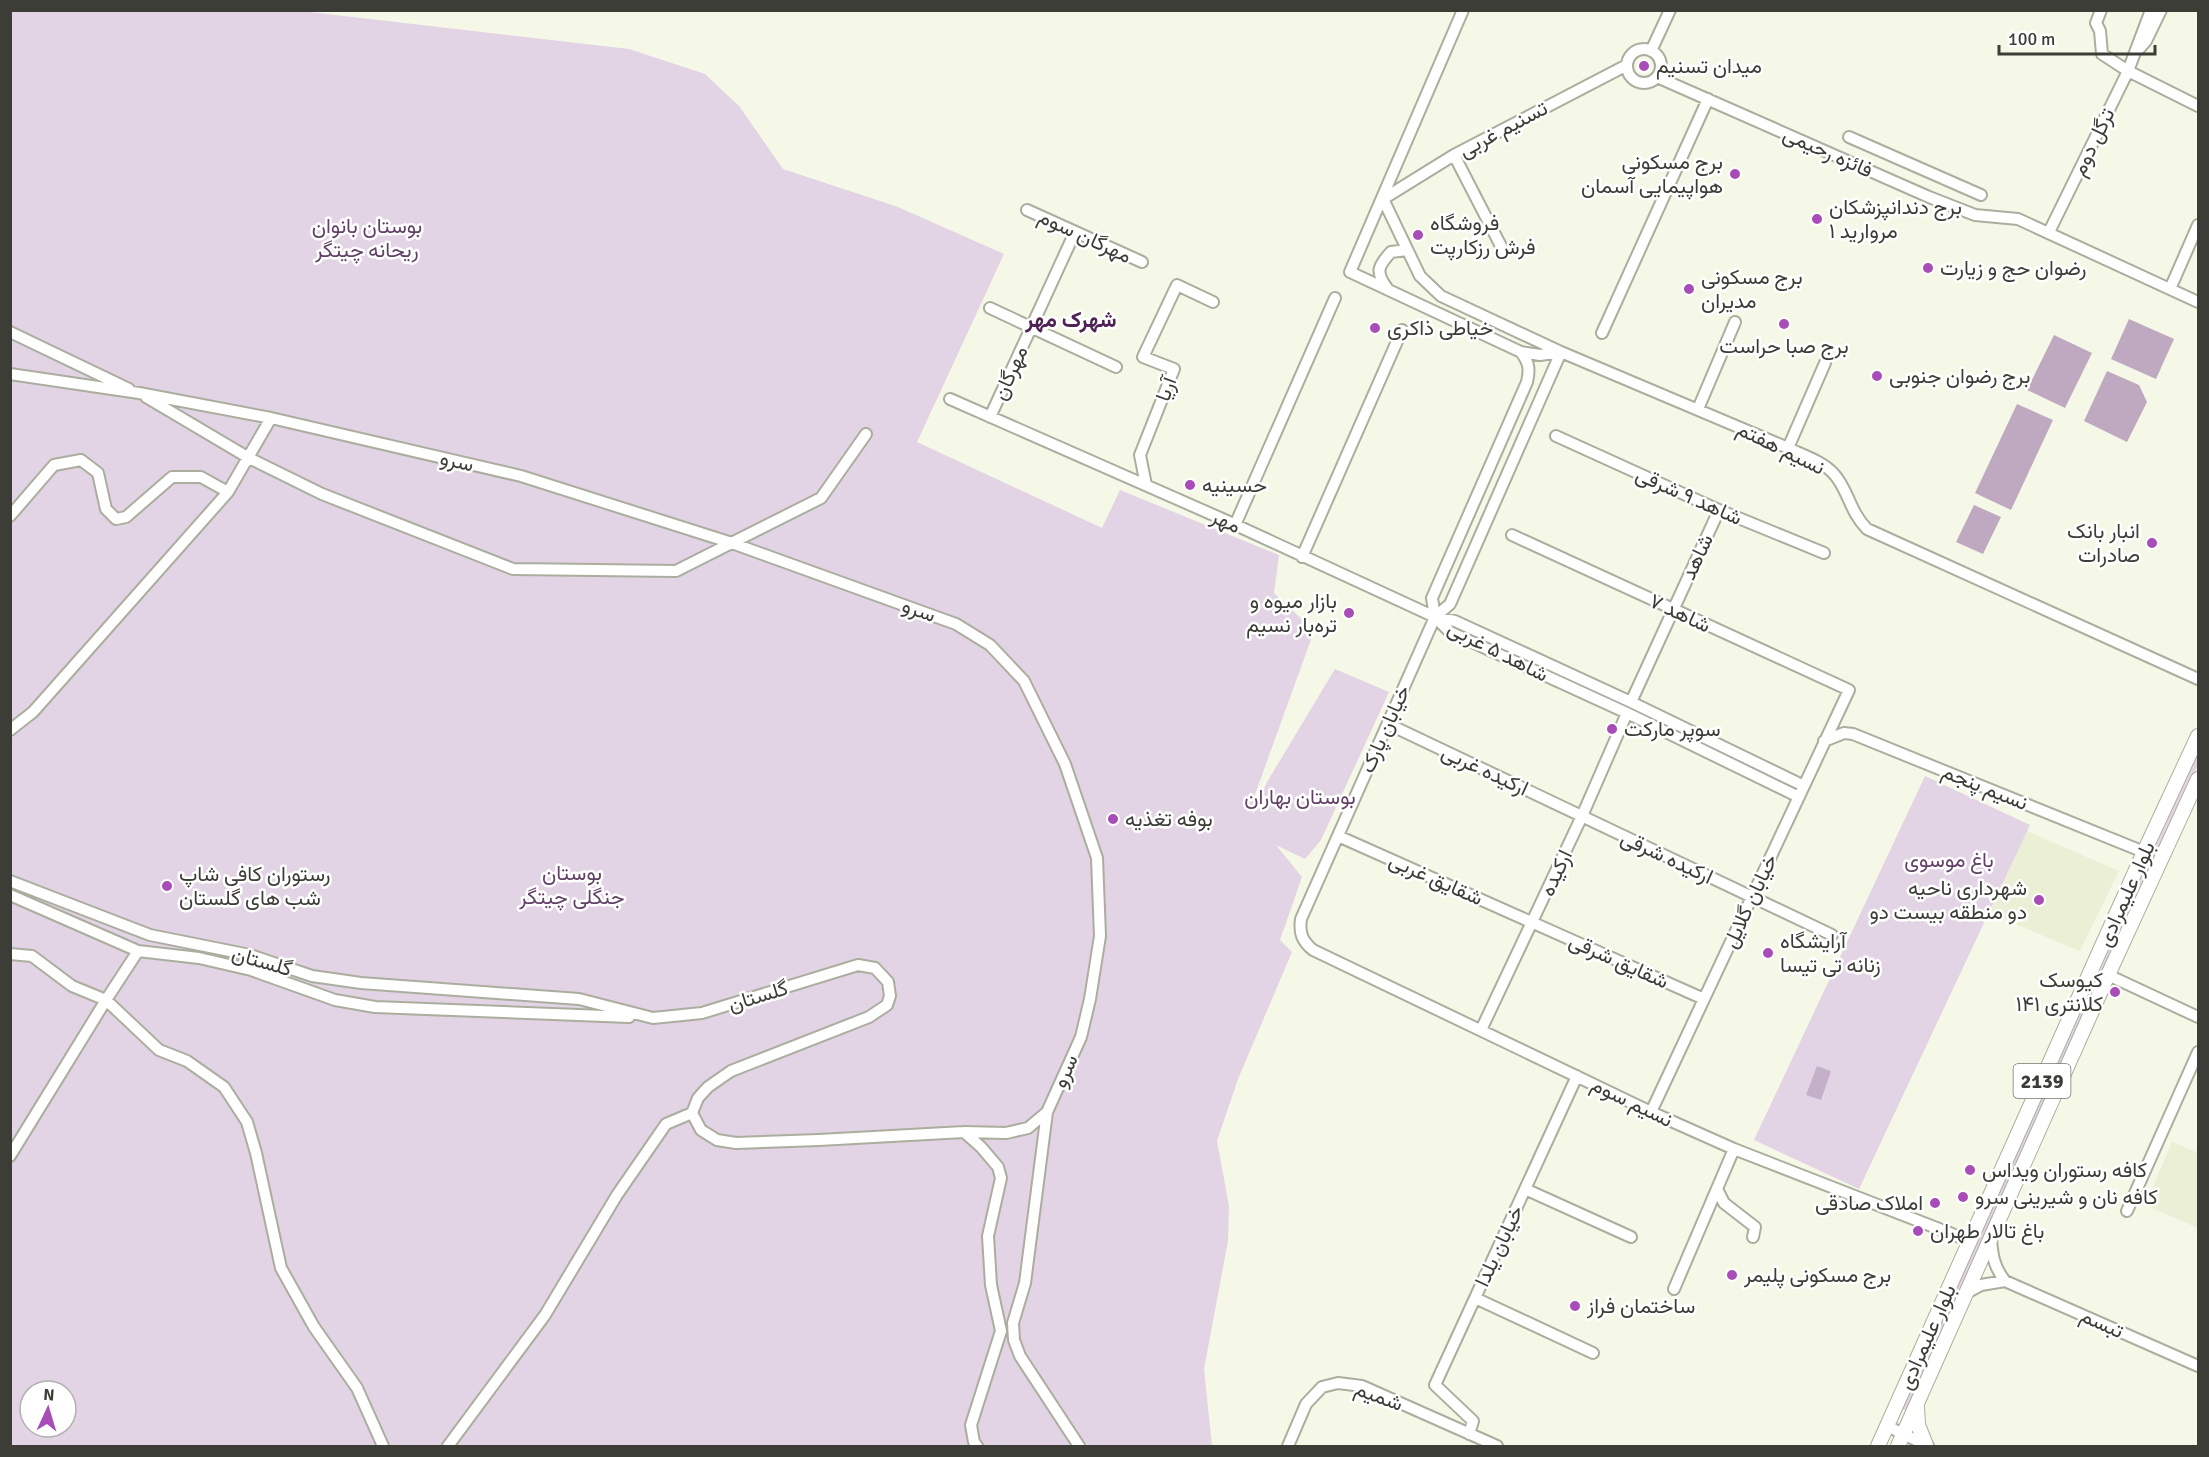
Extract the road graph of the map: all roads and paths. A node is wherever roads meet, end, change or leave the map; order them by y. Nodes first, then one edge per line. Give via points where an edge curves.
1 (1463, 10) edge
2 (1670, 10) edge
3 (2101, 10) edge
4 (2108, 10) edge
5 (2151, 10) edge
6 (2160, 10) edge
7 (2100, 31) junction
8 (1651, 51) junction
9 (2136, 52) junction
10 (1627, 64) junction
11 (2128, 71) junction
12 (1657, 76) junction
13 (1708, 99) junction
14 (2199, 106) edge
15 (1849, 137) dead end
16 (1454, 155) junction
17 (1939, 177) junction
18 (1981, 195) dead end
19 (1929, 197) junction
20 (1383, 199) junction
21 (1028, 210) dead end
22 (2199, 225) edge
23 (1075, 232) junction
24 (2049, 232) junction
25 (1407, 250) junction
26 (1503, 250) dead end
27 (1142, 262) dead end
28 (1386, 288) junction
29 (2170, 289) junction
30 (1335, 298) dead end
31 (1213, 302) dead end
32 (2199, 302) edge
33 (990, 308) dead end
34 (1735, 322) dead end
35 (1031, 327) junction
36 (1402, 330) dead end
37 (10, 332) edge
38 (1602, 333) dead end
39 (1521, 352) junction
40 (1561, 352) junction
41 (1825, 363) dead end
42 (1116, 367) dead end
43 (10, 374) edge
44 (139, 393) junction
45 (950, 399) dead end
46 (1698, 409) junction
47 (990, 417) junction
48 (271, 418) junction
49 (866, 434) dead end
50 (1556, 436) dead end
51 (1788, 448) junction
52 (249, 458) junction
53 (1146, 485) junction
54 (228, 492) junction
55 (1719, 510) junction
56 (10, 516) edge
57 (1235, 525) junction
58 (1512, 535) dead end
59 (732, 543) junction
60 (1824, 553) dead end
61 (1302, 557) junction
62 (1673, 610) junction
63 (1435, 617) junction
64 (2199, 679) edge
65 (1849, 690) joint
66 (1629, 707) junction
67 (1388, 724) junction
68 (10, 730) edge
69 (2199, 736) edge
70 (1824, 741) junction
71 (2199, 779) edge
72 (1804, 786) junction
73 (1799, 797) junction
74 (1582, 816) junction
75 (1338, 836) junction
76 (2144, 852) junction
77 (10, 881) edge
78 (10, 895) edge
79 (1752, 897) junction
80 (1533, 922) junction
81 (1832, 935) dead end
82 (1304, 941) joint
83 (138, 951) junction
84 (10, 954) edge
85 (2108, 975) junction
86 (1704, 999) junction
87 (106, 1000) junction
88 (2199, 1017) edge
89 (653, 1018) junction
90 (1481, 1030) junction
91 (2199, 1052) edge
92 (1577, 1076) junction
93 (1047, 1112) junction
94 (1651, 1112) junction
95 (692, 1113) junction
96 (964, 1132) junction
97 (1734, 1149) junction
98 (10, 1156) edge
99 (1717, 1189) junction
100 (1525, 1190) junction
101 (2127, 1210) dead end
102 (1991, 1236) junction
103 (1631, 1237) dead end
104 (1753, 1237) dead end
105 (1970, 1242) junction
106 (2005, 1281) junction
107 (1674, 1289) dead end
108 (1966, 1293) junction
109 (1475, 1298) junction
110 (1593, 1353) dead end
111 (2199, 1366) edge
112 (1917, 1402) junction
113 (1887, 1426) junction
114 (1470, 1434) junction
115 (1901, 1441) edge
116 (383, 1446) edge
117 (448, 1446) edge
118 (977, 1446) edge
119 (1079, 1446) edge
120 (1288, 1446) edge
121 (1497, 1446) edge
122 (1878, 1446) edge
123 (1927, 1446) edge

1 - 20 street
2 - 8 street
3 - 7 street via 2096,23
4 - 7 street
5 - 9 street, ترگل دوم
6 - 9 street, ترگل دوم via 2146,41
7 - 11 street via 2102,54
8 - 10 street via 1635,51
8 - 12 street via 1660,63
9 - 11 street, ترگل دوم
10 - 12 street via 1629,75 1638,82 1648,82
10 - 16 street, تسنیم غربی
11 - 14 street
11 - 24 street, ترگل دوم
12 - 13 street, فائزه رحیمی
13 - 19 street, فائزه رحیمی
13 - 38 street
15 - 17 street
16 - 20 street, تسنیم غربی
16 - 26 street
17 - 18 street
17 - 19 street
19 - 24 street, فائزه رحیمی via 1975,215 2018,219
20 - 25 street, نسیم هفتم
20 - 28 street via 1350,272
21 - 23 street, مهرگان سوم
22 - 29 street
23 - 27 street, مهرگان سوم
23 - 35 street, مهرگان
24 - 29 street, فائزه رحیمی
25 - 28 street via 1390,252 1380,263 1379,277
25 - 40 street, نسیم هفتم via 1420,276 1441,296
28 - 39 street
29 - 32 street, فائزه رحیمی
30 - 57 street
31 - 53 street, آریا via 1177,285 1143,357 1174,369 1140,455
33 - 35 street
34 - 46 street
35 - 42 street
35 - 47 street, مهرگان
36 - 61 street
37 - 44 street
39 - 40 street via 1540,356
39 - 63 street, خیابان پارک via 1528,361 1527,382 1432,598
40 - 46 street, نسیم هفتم
40 - 63 street, خیابان پارک via 1450,604
41 - 51 street
43 - 44 street, سرو
44 - 48 street, سرو
44 - 52 street
45 - 47 street, مهر
46 - 51 street, نسیم هفتم
47 - 53 street, مهر
48 - 52 street
48 - 59 street, سرو via 521,476
49 - 59 street via 821,498
50 - 55 street, شاهد ۹ شرقی
51 - 64 street, نسیم هفتم via 1834,473 1857,520 1866,529
52 - 54 street
52 - 59 street via 322,494 513,569 676,571
53 - 57 street, مهر
54 - 56 street via 201,477 172,477 126,517 116,519 106,509 98,473 81,460 54,465
54 - 68 street via 33,712
55 - 60 street, شاهد ۹ شرقی
55 - 62 street, شاهد
57 - 61 street, مهر
58 - 62 street, شاهد ۷
59 - 93 street, سرو via 956,624 990,645 1024,681 1065,764 1097,858 1100,936 1090,999 1081,1037
61 - 63 street, مهر
62 - 65 street, شاهد ۷
62 - 66 street, شاهد
63 - 66 street, شاهد ۵ غربی via 1455,621
63 - 67 street, خیابان پارک
65 - 70 street, خیابان گلایل
66 - 72 street
66 - 73 street
66 - 74 street, ارکیده
67 - 74 street, ارکیده غربی
67 - 75 street, خیابان پارک
69 - 76 main road, بلوار علیمرادی / 2139
70 - 72 street, خیابان گلایل
70 - 76 street, نسیم پنجم via 1844,733 1853,734
71 - 85 main road, بلوار علیمرادی / 2139
72 - 73 street, خیابان گلایل
73 - 79 street, خیابان گلایل
74 - 79 street, ارکیده شرقی
74 - 80 street, ارکیده
75 - 80 street, شقایق غربی
75 - 82 street, خیابان پارک via 1301,920 1300,935
76 - 105 main road, بلوار علیمرادی / 2139
77 - 89 street, گلستان via 150,935 250,955 312,976 579,999
78 - 83 street
79 - 81 street
79 - 86 street, خیابان گلایل
80 - 86 street, شقایق شرقی
80 - 90 street, ارکیده
82 - 90 street, نسیم سوم via 1313,950
83 - 87 street
83 - 89 street via 209,960 251,970 334,1000 375,1007
84 - 87 street via 32,956 72,986
85 - 88 street
85 - 102 main road, بلوار علیمرادی / 2139
86 - 94 street, خیابان گلایل
87 - 98 street
87 - 116 street via 159,1050 187,1061 224,1087 247,1122 281,1268 314,1327 357,1388
89 - 95 street, گلستان via 702,1013 858,965 875,968 888,982 887,1005 869,1017 732,1071 708,1087
90 - 92 street, نسیم سوم
91 - 101 street
92 - 94 street, نسیم سوم
92 - 100 street, خیابان یلدا
93 - 96 street via 1028,1128 1006,1133
93 - 119 street, سرو via 1025,1283 1013,1323 1014,1340 1020,1356
94 - 97 street, نسیم سوم
95 - 96 street via 701,1130 717,1140 736,1143
95 - 117 street via 666,1124 617,1195 545,1315
96 - 118 street via 998,1167 1000,1178 988,1236 991,1285 1001,1331 971,1425
97 - 99 street
97 - 105 street, نسیم سوم
99 - 104 street via 1724,1203 1755,1227
99 - 107 street
100 - 103 street
100 - 109 street, خیابان یلدا
102 - 106 street via 1993,1262
102 - 108 main road, بلوار علیمرادی / 2139
105 - 113 main road, بلوار علیمرادی / 2139
106 - 108 street via 1981,1285
106 - 111 street, تبسم
108 - 112 main road, بلوار علیمرادی / 2139
109 - 110 street, خیابان یلدا
109 - 114 street via 1436,1385 1473,1421
112 - 115 main road, بلوار علیمرادی / 2139
112 - 123 main road via 1918,1425
113 - 115 street
113 - 122 main road, بلوار علیمرادی / 2139
114 - 120 street, شمیم via 1362,1386 1338,1383 1322,1387 1306,1404
114 - 121 street, شمیم
115 - 123 street

